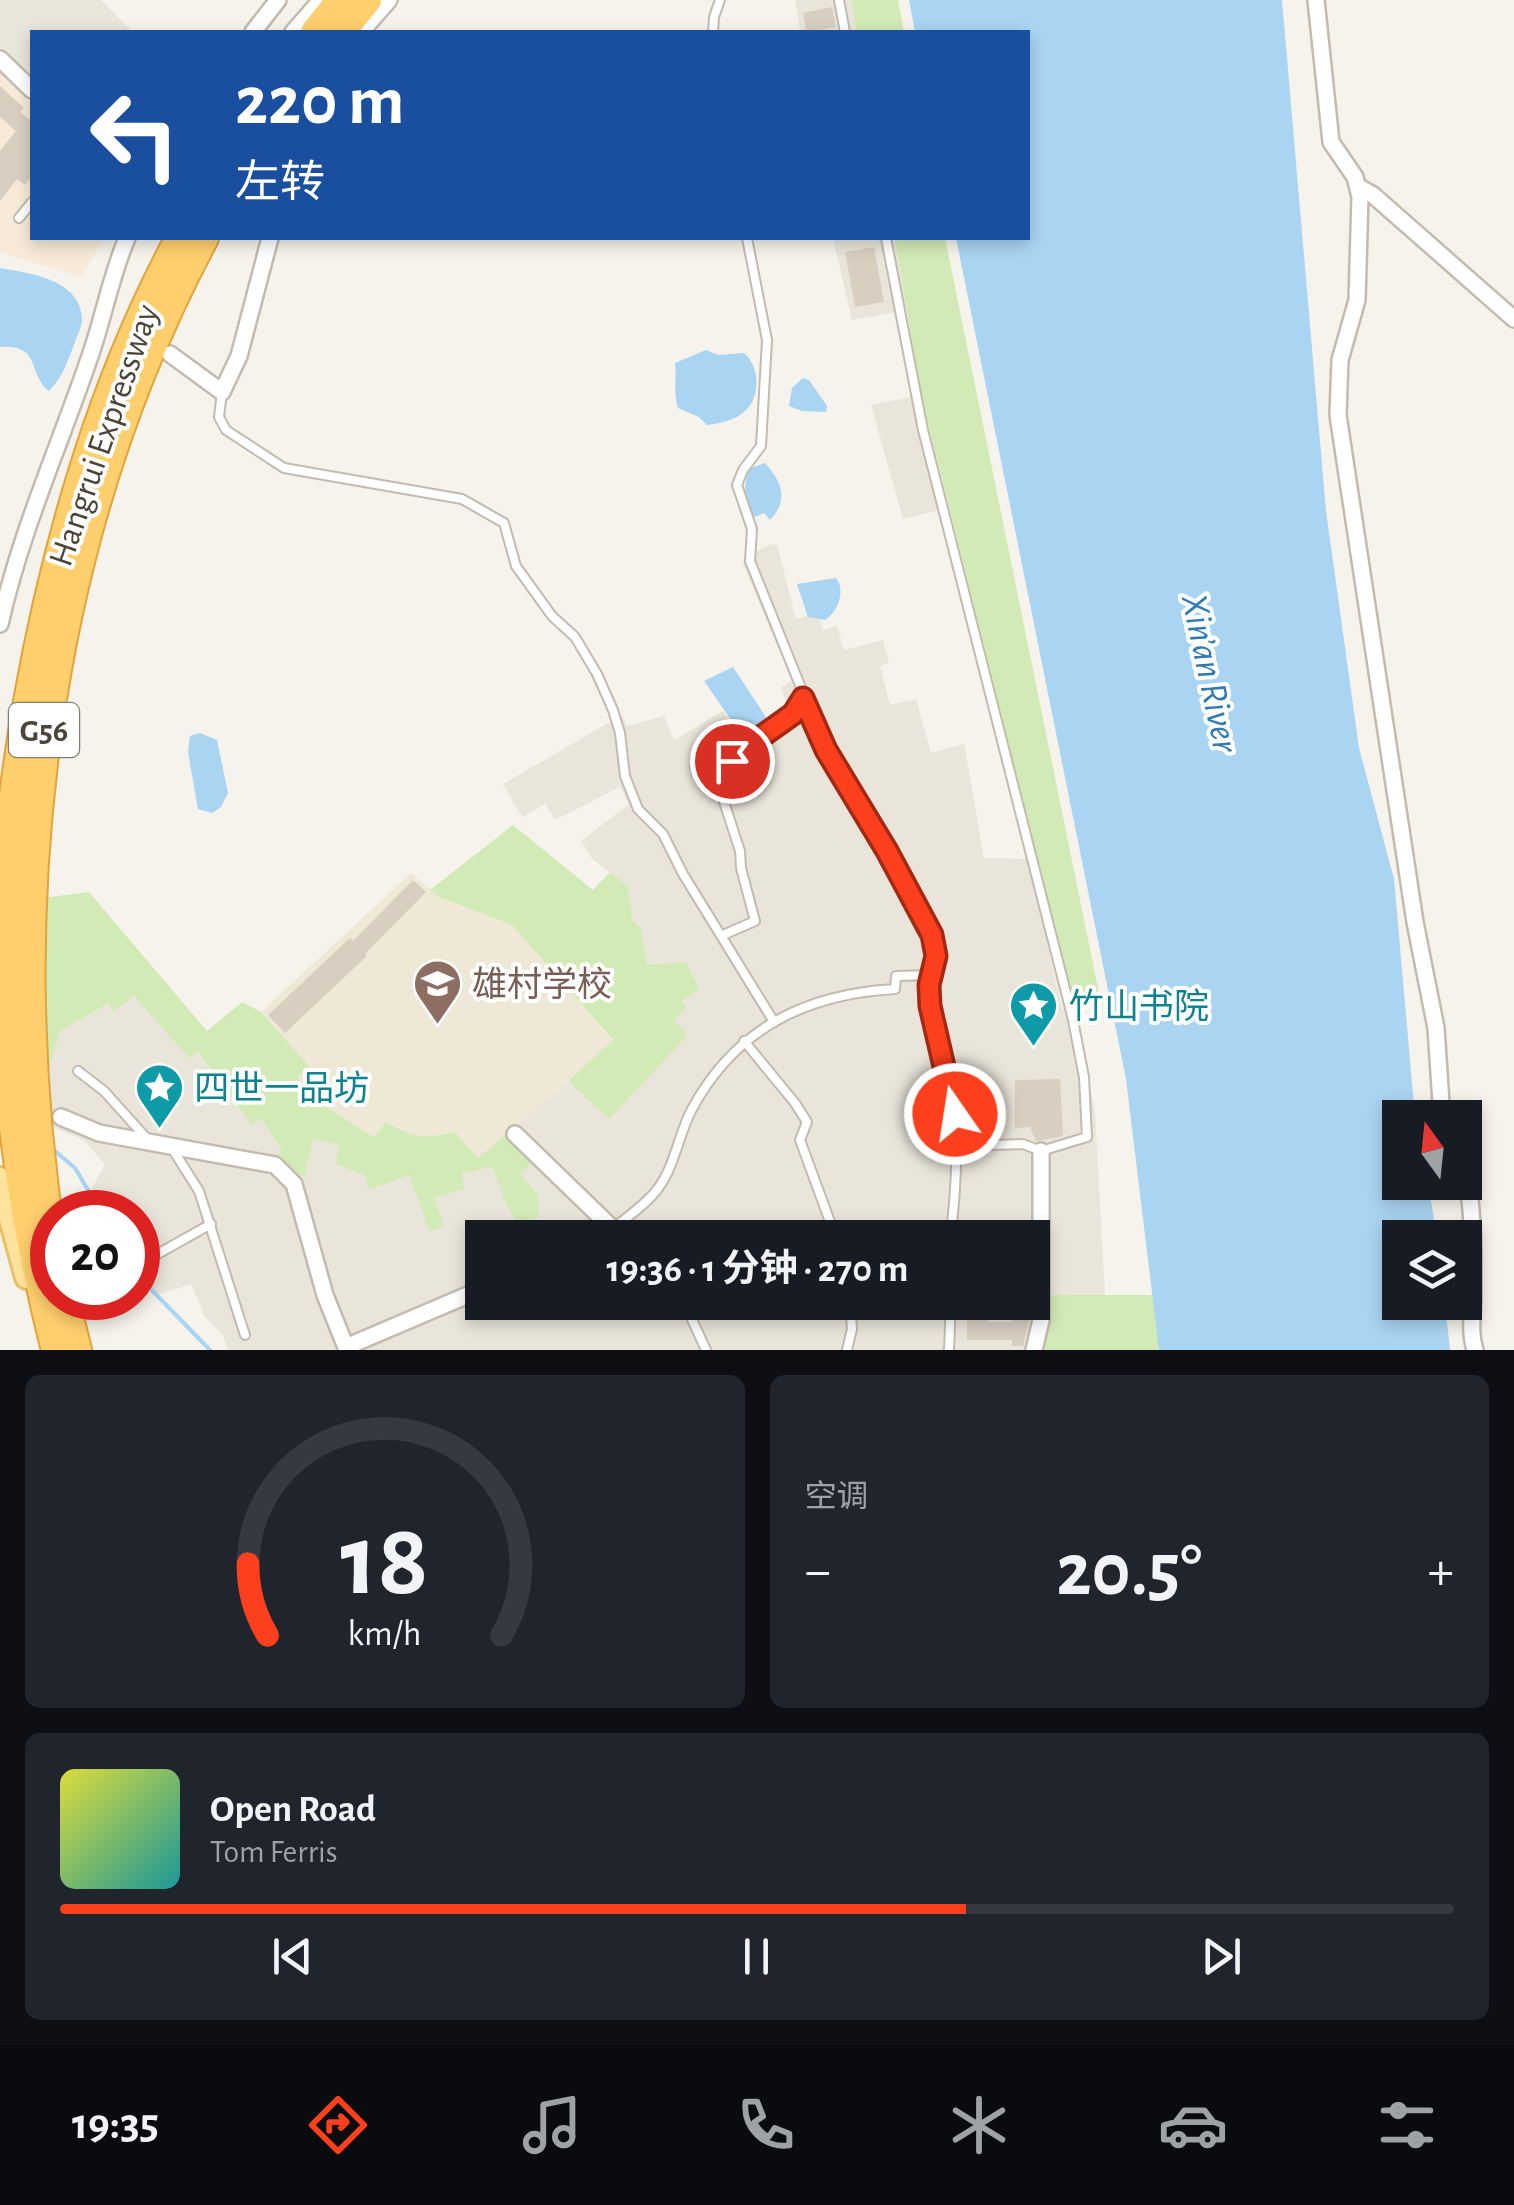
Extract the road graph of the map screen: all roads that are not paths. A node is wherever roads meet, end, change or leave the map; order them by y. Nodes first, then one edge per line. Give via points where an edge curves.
1 (278, 0) edge
2 (320, 0) edge
3 (341, 0) edge
4 (367, 0) edge
5 (388, 0) edge
6 (720, 0) edge
7 (839, 0) edge
8 (1316, 0) edge
9 (256, 30) edge
10 (295, 30) edge
11 (317, 30) edge
12 (343, 30) edge
13 (363, 30) edge
14 (713, 30) edge
15 (845, 30) edge
16 (0, 59) edge
17 (30, 88) edge
18 (1359, 187) junction
19 (30, 204) edge
20 (19, 218) dead end
21 (126, 240) edge
22 (179, 240) edge
23 (203, 240) edge
24 (269, 240) edge
25 (747, 240) edge
26 (886, 240) edge
27 (106, 306) junction
28 (120, 316) dead end
29 (1514, 320) edge
30 (170, 354) dead end
31 (222, 392) junction
32 (0, 624) edge
33 (803, 698) junction
34 (724, 935) junction
35 (930, 975) junction
36 (774, 1022) junction
37 (744, 1042) junction
38 (78, 1070) dead end
39 (1441, 1100) edge
40 (60, 1117) dead end
41 (515, 1134) dead end
42 (151, 1142) junction
43 (171, 1146) junction
44 (954, 1146) junction
45 (1041, 1151) junction
46 (0, 1179) edge
47 (44, 1190) edge
48 (1470, 1200) edge
49 (609, 1220) edge
50 (623, 1220) edge
51 (829, 1220) edge
52 (951, 1220) edge
53 (211, 1224) junction
54 (160, 1253) edge
55 (465, 1296) edge
56 (70, 1320) edge
57 (692, 1320) edge
58 (851, 1320) edge
59 (950, 1320) edge
60 (245, 1335) dead end
61 (346, 1348) edge
62 (47, 1350) edge
63 (56, 1350) edge
64 (78, 1350) edge
65 (706, 1350) edge
66 (848, 1350) edge
67 (949, 1350) edge
68 (1034, 1350) edge
69 (1474, 1350) edge

1 - 9 street
2 - 10 street
3 - 11 highway
4 - 12 highway
5 - 13 street
6 - 14 lane
7 - 15 lane
8 - 18 street via 1331,142
16 - 17 street
18 - 29 street
18 - 39 street via 1357,300 1340,360 1338,416 1436,1028
19 - 20 lane
21 - 27 street
22 - 63 highway, Hangrui Expressway / G56 via 132,338 73,502 39,638 13,802 4,947 8,1060 26,1219
23 - 47 highway, Hangrui Expressway / G56 via 152,346 105,468 69,597 43,738 26,892 24,1002
24 - 31 street via 239,356
25 - 33 lane via 766,330 765,386 760,446 738,490 752,530 750,560
26 - 45 lane via 924,430 1084,1077 1087,1138
27 - 28 street
27 - 32 street via 22,542
30 - 31 street
31 - 34 lane via 219,417 226,430 284,468 462,499 504,523 516,566 575,637 614,710 624,776 638,808 664,834
33 - 34 lane via 750,751 714,771 755,921
33 - 35 lane via 932,935 936,956
34 - 36 lane
35 - 36 lane via 896,976 895,989 855,991 796,1008
35 - 44 lane via 930,1006 955,1114
36 - 37 lane
37 - 50 lane via 693,1108 660,1186
37 - 51 lane via 806,1122 800,1140
38 - 42 lane
40 - 42 street
41 - 49 street
42 - 43 street
43 - 53 lane
43 - 61 street via 275,1166 289,1178
44 - 45 lane via 1023,1144
44 - 52 lane
45 - 68 street via 1041,1320
46 - 62 main road
48 - 69 street
53 - 54 lane
53 - 60 lane
55 - 61 street
56 - 64 highway
57 - 65 lane
58 - 66 lane
59 - 67 lane

